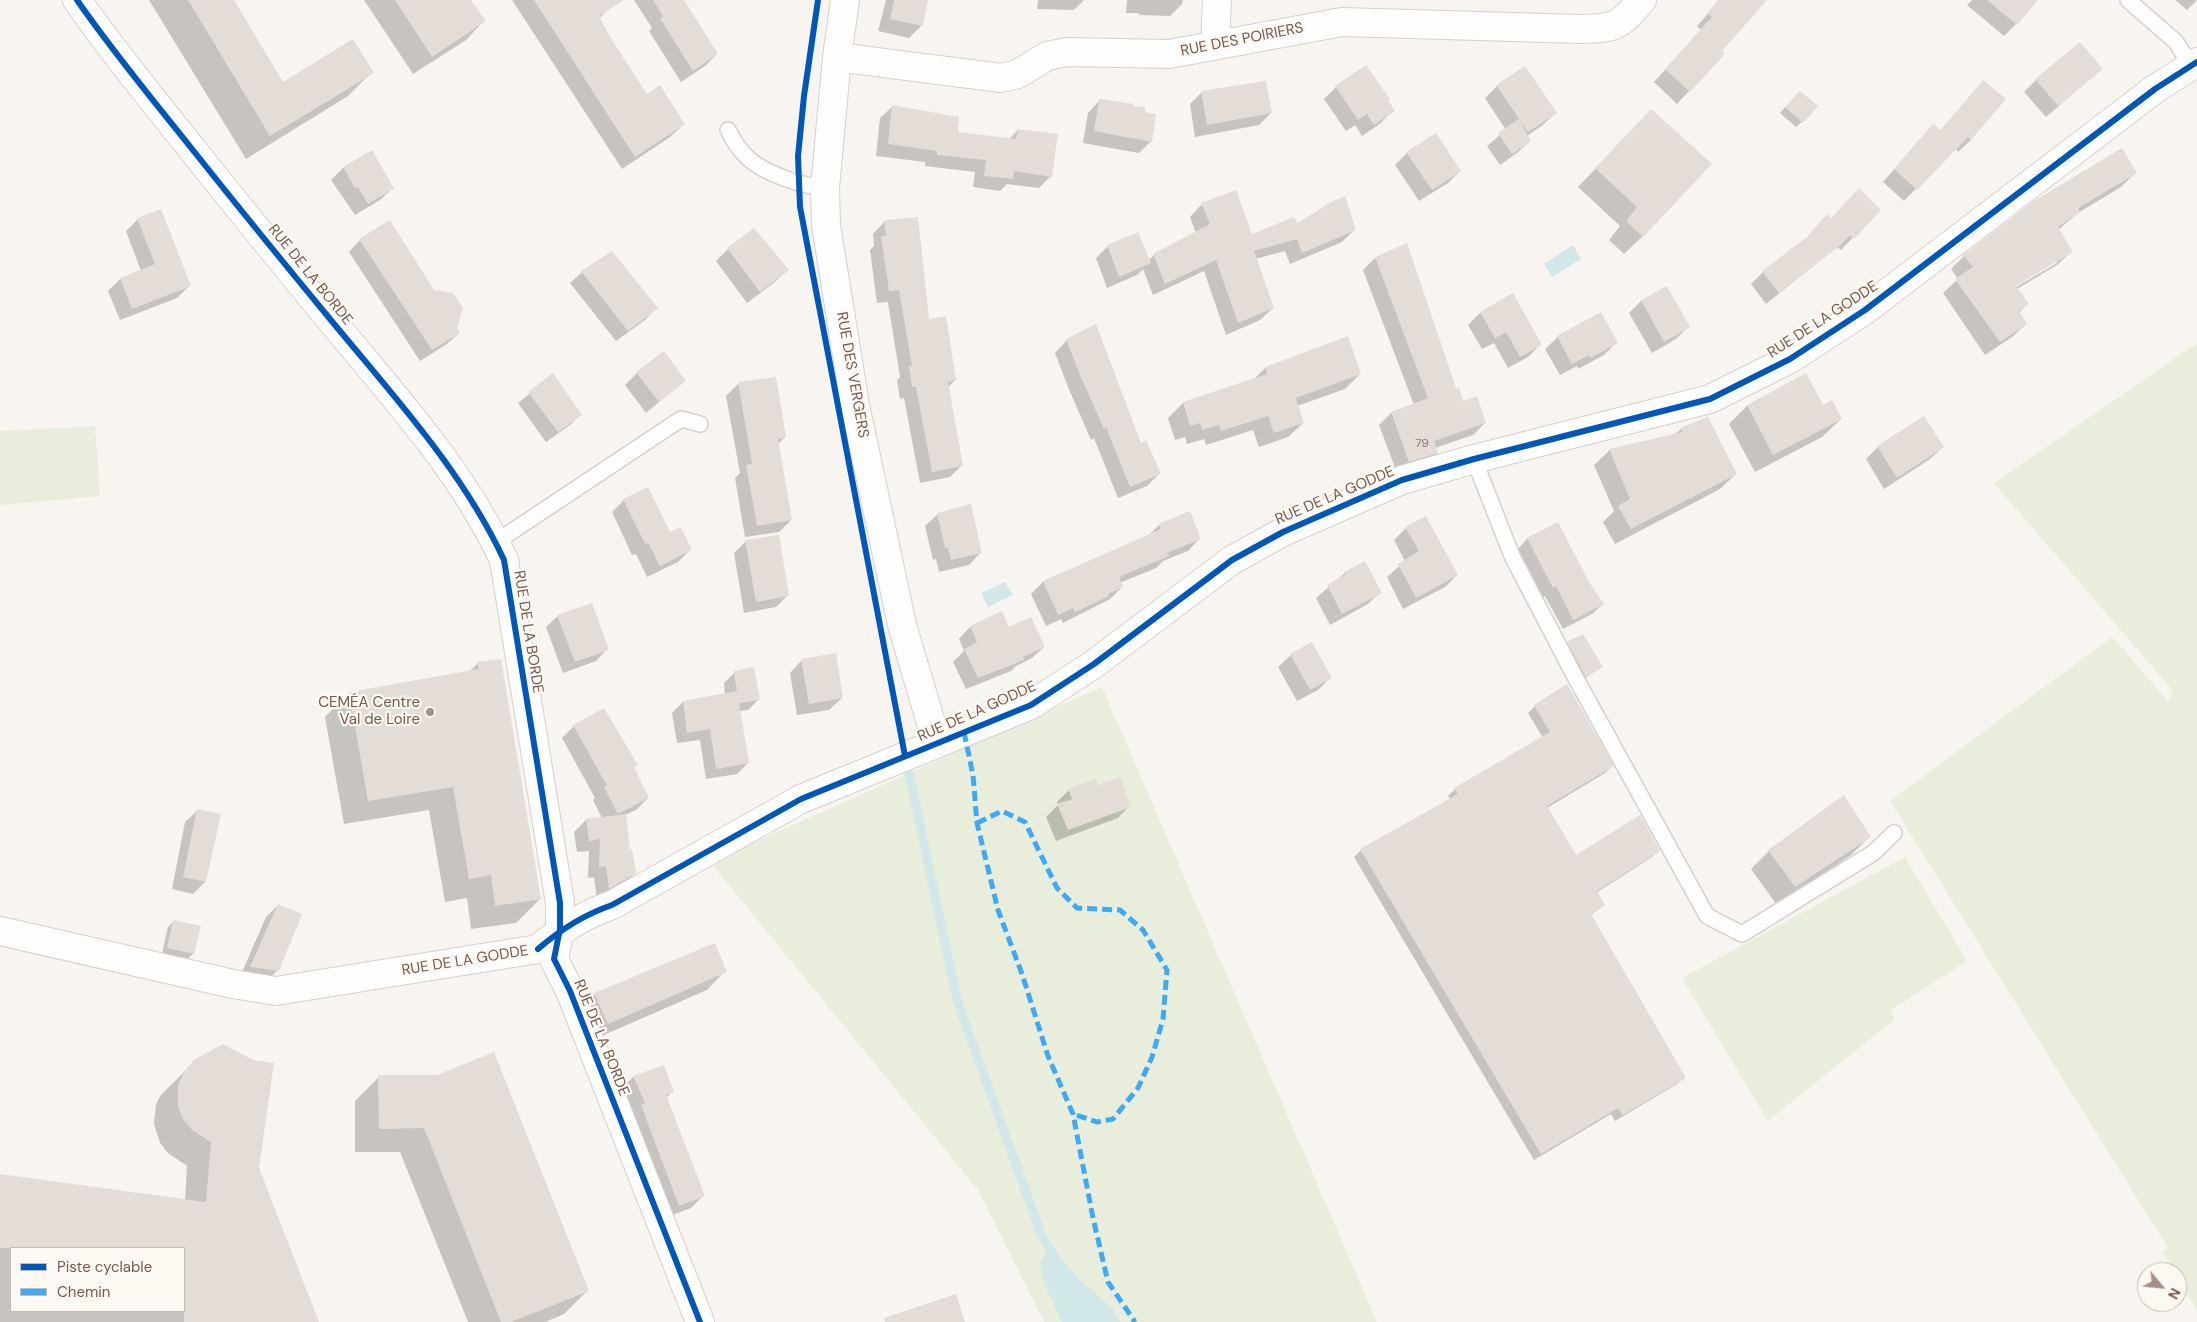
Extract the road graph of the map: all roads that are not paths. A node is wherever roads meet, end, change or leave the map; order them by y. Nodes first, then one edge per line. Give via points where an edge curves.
1 (77, 0) edge
2 (845, 0) edge
3 (1217, 0) edge
4 (1642, 0) edge
5 (2128, 0) edge
6 (1215, 46) junction
7 (837, 56) junction
8 (2194, 64) edge
9 (728, 130) dead end
10 (825, 188) junction
11 (700, 424) dead end
12 (1474, 459) junction
13 (496, 542) junction
14 (937, 743) junction
15 (1894, 834) dead end
16 (560, 929) junction
17 (0, 931) edge
18 (700, 1322) edge

1 - 13 street, RUE DE LA BORDE via 154,102 411,416 479,510
2 - 7 street, RUE DES VERGERS
3 - 6 street
4 - 6 street, RUE DES POIRIERS via 1620,24 1609,28 1342,22
5 - 8 lane via 2176,42
6 - 7 street, RUE DES POIRIERS via 1169,54 1067,52 1048,56 1018,74 1001,78
7 - 10 street, RUE DES VERGERS
8 - 12 street, RUE DE LA GODDE via 2147,95 1865,310 1790,359 1710,399
9 - 10 lane via 750,160 791,181
10 - 14 street, RUE DES VERGERS via 826,225 855,405 902,625
11 - 13 lane via 681,419
12 - 14 street, RUE DE LA GODDE via 1402,480 1283,532 1232,560 1094,664 1031,705
12 - 15 lane via 1512,556 1707,916 1742,934 1872,854
13 - 16 street, RUE DE LA BORDE via 504,560 560,903
14 - 16 street, RUE DE LA GODDE via 801,799 612,904 585,914
16 - 17 street, RUE DE LA GODDE via 538,949 276,991
16 - 18 street, RUE DE LA BORDE via 554,959 570,991

